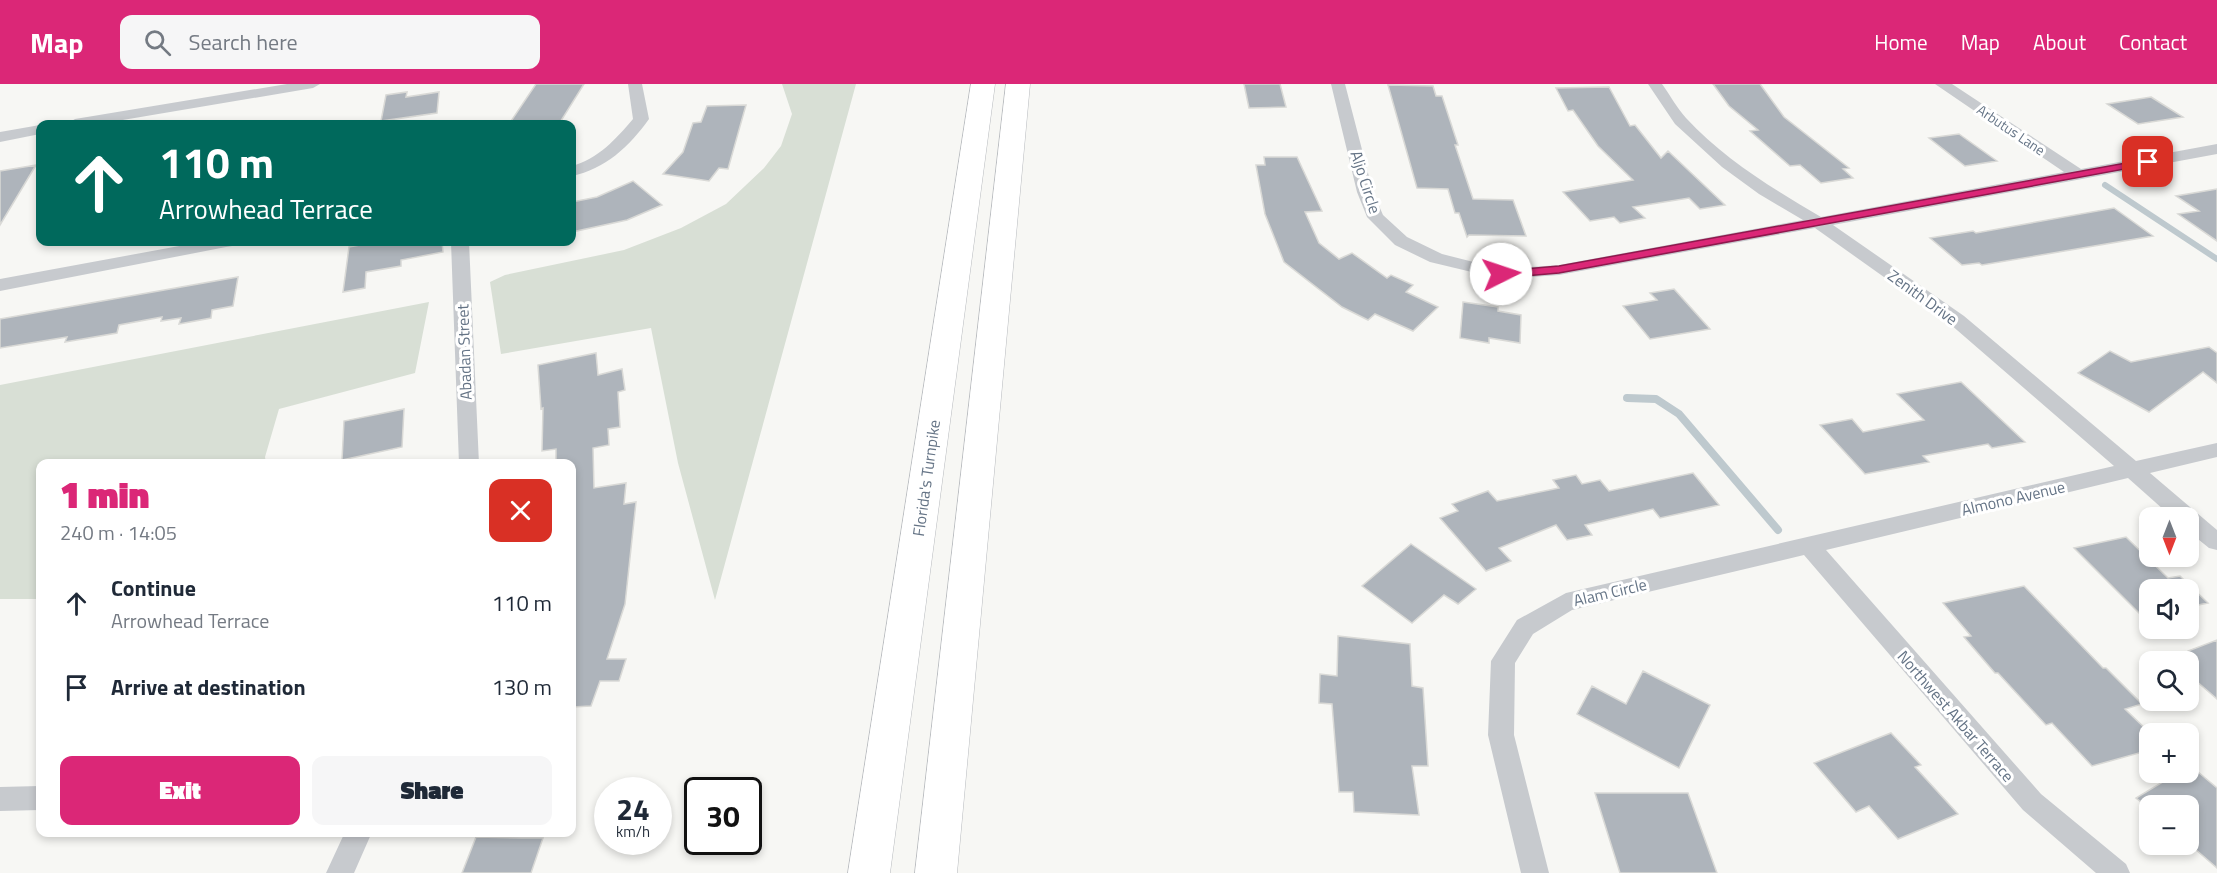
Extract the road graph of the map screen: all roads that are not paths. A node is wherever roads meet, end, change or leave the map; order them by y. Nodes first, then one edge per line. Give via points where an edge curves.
1 (313, 84) edge
2 (635, 84) edge
3 (983, 84) edge
4 (1018, 84) edge
5 (1338, 84) edge
6 (1655, 84) edge
7 (1942, 84) edge
8 (99, 120) edge
9 (36, 131) edge
10 (0, 137) edge
11 (2217, 149) edge
12 (576, 170) edge
13 (2079, 175) junction
14 (1818, 222) junction
15 (205, 246) edge
16 (460, 246) edge
17 (0, 285) edge
18 (2217, 450) edge
19 (469, 459) edge
20 (2133, 469) junction
21 (2176, 507) edge
22 (2199, 527) edge
23 (2217, 542) edge
24 (1809, 546) junction
25 (36, 798) edge
26 (0, 799) edge
27 (357, 837) edge
28 (340, 873) edge
29 (869, 873) edge
30 (936, 873) edge
31 (1535, 873) edge
32 (2116, 873) edge

1 - 8 street
2 - 12 street via 641,119 619,147
3 - 29 highway, Florida's Turnpike
4 - 30 highway
5 - 14 street, Aljo Circle via 1375,217 1401,241 1436,258 1501,274 1559,270
6 - 14 street, Zenith Drive via 1680,122 1728,164
7 - 13 street, Arbutus Lane
9 - 10 street
11 - 13 street, Aljo Circle
13 - 14 street, Aljo Circle
14 - 20 street, Zenith Drive via 1957,320
15 - 17 street
16 - 19 street, Abadan Street
18 - 20 street, Almono Avenue
20 - 21 street, Zenith Drive
20 - 24 street, Almono Avenue
22 - 23 street, Zenith Drive
24 - 31 street, Alam Circle via 1566,602 1526,627 1503,661 1501,735
24 - 32 street, Northwest Akbar Terrace via 2032,802
25 - 26 street
27 - 28 street

